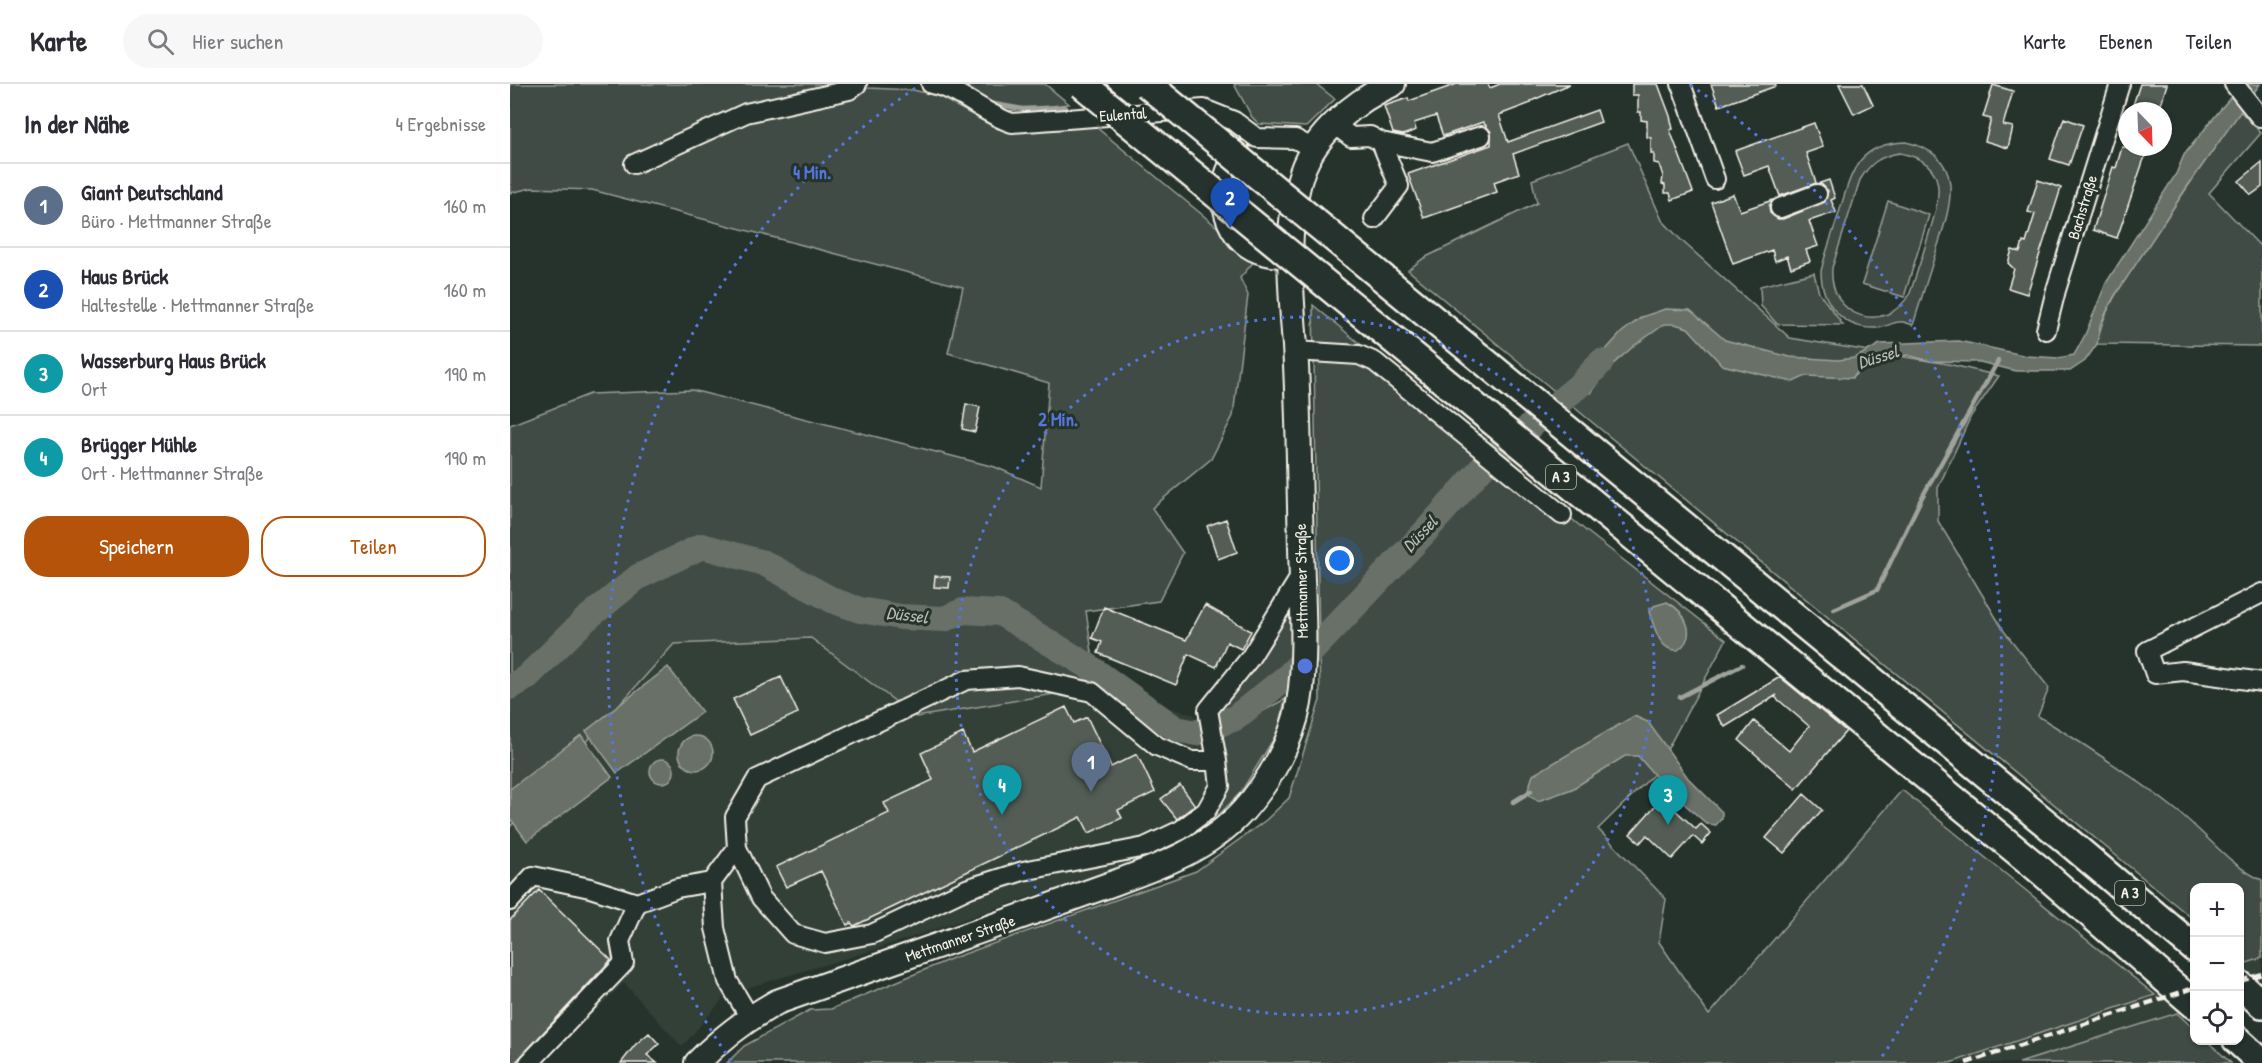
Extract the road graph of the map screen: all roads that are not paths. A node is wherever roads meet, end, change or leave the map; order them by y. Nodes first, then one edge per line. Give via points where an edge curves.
1 (857, 84) edge
2 (931, 84) edge
3 (1082, 84) edge
4 (1147, 84) edge
5 (1681, 84) edge
6 (2120, 84) edge
7 (2234, 84) edge
8 (1382, 86) edge
9 (2260, 117) dead end
10 (1334, 124) junction
11 (1481, 136) dead end
12 (1257, 138) junction
13 (1381, 142) junction
14 (1314, 149) junction
15 (634, 164) dead end
16 (1716, 179) dead end
17 (1817, 194) dead end
18 (1780, 208) dead end
19 (1374, 219) dead end
20 (1290, 259) junction
21 (2046, 330) dead end
22 (1295, 351) junction
23 (1562, 515) dead end
24 (1302, 574) junction
25 (2262, 593) edge
26 (2262, 682) edge
27 (1217, 761) junction
28 (737, 848) junction
29 (712, 882) junction
30 (510, 901) edge
31 (637, 903) junction
32 (2190, 945) edge
33 (2244, 989) edge
34 (2190, 1001) edge
35 (2262, 1004) edge
36 (750, 1018) junction
37 (2242, 1045) edge
38 (529, 1063) edge
39 (697, 1063) edge
40 (2262, 1063) edge

1 - 15 street via 849,90 746,113
2 - 12 street, Eulental via 1012,123 1204,109 1234,121
3 - 34 highway, A 3, bridge via 2040,870
4 - 32 highway, A 3, bridge
5 - 16 street
6 - 21 street, Bachstraße
7 - 9 street
8 - 10 main road, Mettmanner Straße
10 - 13 street via 1351,137 1370,136
10 - 14 main road, Mettmanner Straße
11 - 13 street via 1432,152
12 - 14 street via 1295,139
12 - 20 street via 1237,152 1223,177 1222,207 1242,244 1269,258
13 - 19 street via 1399,186
14 - 20 main road, Mettmanner Straße via 1302,173 1291,230
17 - 18 street
20 - 22 main road, Mettmanner Straße
22 - 23 street via 1359,355 1375,362
22 - 24 main road, Mettmanner Straße
24 - 27 street via 1250,658 1208,710
24 - 36 main road, Mettmanner Straße via 1301,689 1290,734 1268,779 1242,812 1212,838 1163,865 777,1002
25 - 26 street via 2147,651 2155,674 2183,671
27 - 28 street via 1192,761 1157,746 1092,692 1018,676 966,680 757,779 735,817
27 - 28 street via 1220,786 1206,811 1181,830 1145,847 1023,871 969,888 872,934 825,943 793,934 761,898
28 - 29 street
29 - 31 street via 677,888
29 - 36 street via 715,928 729,981
30 - 31 street via 533,876
31 - 38 street via 620,940 624,963
33 - 35 highway
36 - 39 main road, Mettmanner Straße
37 - 40 highway

